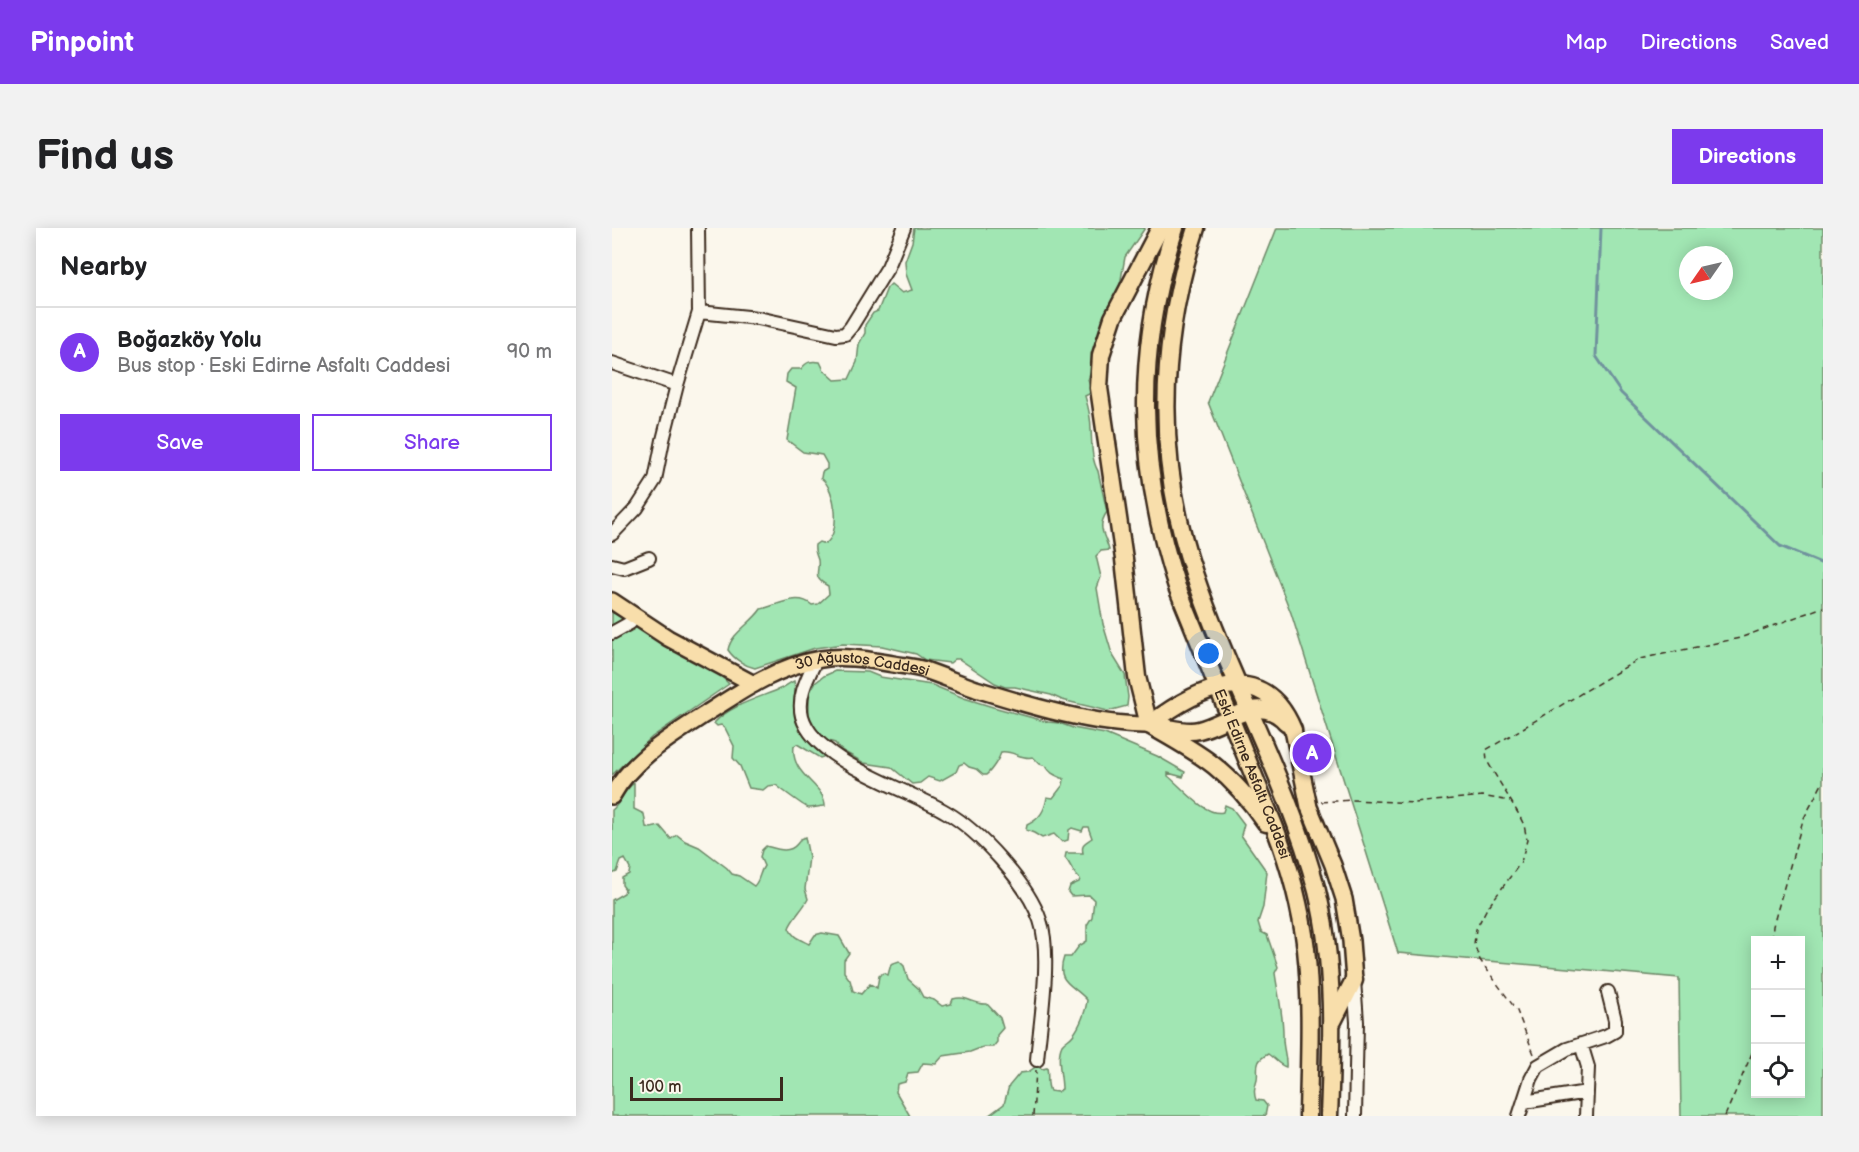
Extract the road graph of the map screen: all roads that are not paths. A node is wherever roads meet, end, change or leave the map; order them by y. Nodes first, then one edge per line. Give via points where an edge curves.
1 (698, 228) edge
2 (903, 228) edge
3 (1160, 228) edge
4 (1175, 228) edge
5 (1196, 228) edge
6 (699, 312) junction
7 (612, 363) edge
8 (677, 385) junction
9 (612, 534) edge
10 (649, 558) dead end
11 (612, 565) edge
12 (612, 601) edge
13 (635, 616) junction
14 (612, 633) edge
15 (816, 660) junction
16 (753, 684) junction
17 (1239, 684) junction
18 (1218, 688) junction
19 (1250, 710) junction
20 (1230, 717) junction
21 (1149, 725) junction
22 (1293, 730) junction
23 (1266, 747) junction
24 (612, 796) edge
25 (1285, 855) junction
26 (1354, 980) junction
27 (1608, 992) dead end
28 (1331, 1025) junction
29 (1581, 1044) junction
30 (1037, 1060) road end
31 (1587, 1092) junction
32 (1524, 1102) junction
33 (1308, 1116) edge
34 (1329, 1116) edge
35 (1355, 1116) edge
36 (1519, 1116) edge
37 (1586, 1116) edge

1 - 6 street
2 - 6 street via 888,267 845,334
3 - 21 highway via 1113,318 1099,372 1100,405 1137,677
4 - 18 highway, Eski Edirne Asfaltı Caddesi via 1149,335 1148,443 1154,499 1168,558
5 - 17 highway, Eski Edirne Asfaltı Caddesi via 1183,267 1168,347 1168,444 1185,546
6 - 8 street
7 - 8 street
8 - 9 street via 655,480 637,508
10 - 11 street via 624,568
12 - 13 main road
13 - 14 street
13 - 16 main road
15 - 16 main road, 30 Ağustos Caddesi
15 - 21 main road, 30 Ağustos Caddesi via 844,657 922,669 1045,708 1114,723
15 - 30 street via 801,703 806,727 816,740 839,759 946,811 964,824 1003,862 1027,894 1041,921 1046,948
16 - 24 main road, 30 Ağustos Caddesi via 649,754 630,770
17 - 18 highway
17 - 19 highway, Eski Edirne Asfaltı Caddesi
17 - 22 highway via 1269,695 1286,712
18 - 20 highway, Eski Edirne Asfaltı Caddesi
18 - 21 highway via 1165,712
19 - 20 highway
19 - 22 highway via 1272,710
19 - 23 highway, Eski Edirne Asfaltı Caddesi
20 - 21 highway via 1191,731
20 - 25 highway, Eski Edirne Asfaltı Caddesi
21 - 25 highway via 1226,774 1254,806
22 - 23 highway via 1274,726 1266,738
22 - 26 main road via 1310,807 1344,899
23 - 28 highway, Eski Edirne Asfaltı Caddesi via 1297,827 1319,900 1328,950
25 - 33 highway, Eski Edirne Asfaltı Caddesi via 1306,948
26 - 28 highway
26 - 35 street
27 - 29 street via 1615,1031
28 - 34 highway, Eski Edirne Asfaltı Caddesi
29 - 31 street via 1588,1067
29 - 32 street via 1538,1066
31 - 32 street
31 - 37 street
32 - 36 street

